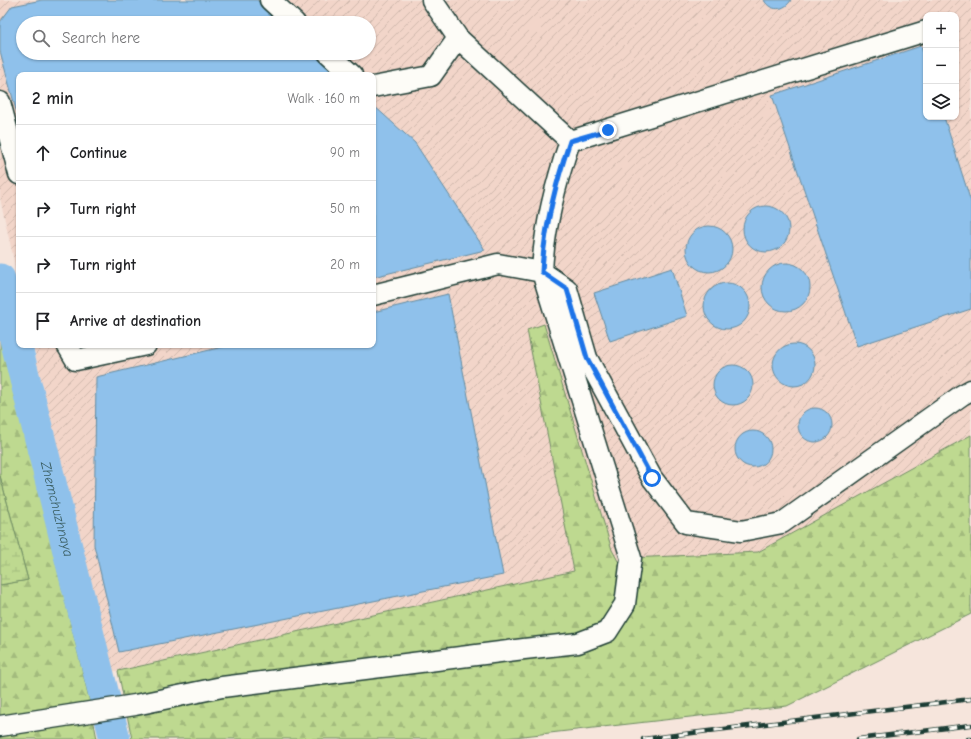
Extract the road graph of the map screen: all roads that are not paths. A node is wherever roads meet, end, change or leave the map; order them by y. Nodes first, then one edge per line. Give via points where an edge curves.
1 (270, 0) edge
2 (432, 0) edge
3 (287, 16) edge
4 (923, 32) edge
5 (458, 38) junction
6 (336, 60) edge
7 (349, 72) edge
8 (376, 86) edge
9 (0, 102) edge
10 (570, 141) junction
11 (16, 163) edge
12 (542, 272) junction
13 (376, 294) edge
14 (69, 348) edge
15 (132, 348) edge
16 (971, 390) edge
17 (0, 726) edge

1 - 3 lane
2 - 5 lane
4 - 10 lane
5 - 8 lane via 431,76
5 - 10 lane
6 - 7 lane
9 - 11 lane
10 - 12 lane via 556,184 543,246
12 - 13 lane via 498,264
12 - 16 lane via 567,289 587,358 652,478 686,523 741,531 782,523
12 - 17 lane via 632,558 625,604 607,632 578,643 222,687 134,705
14 - 15 lane via 76,360

